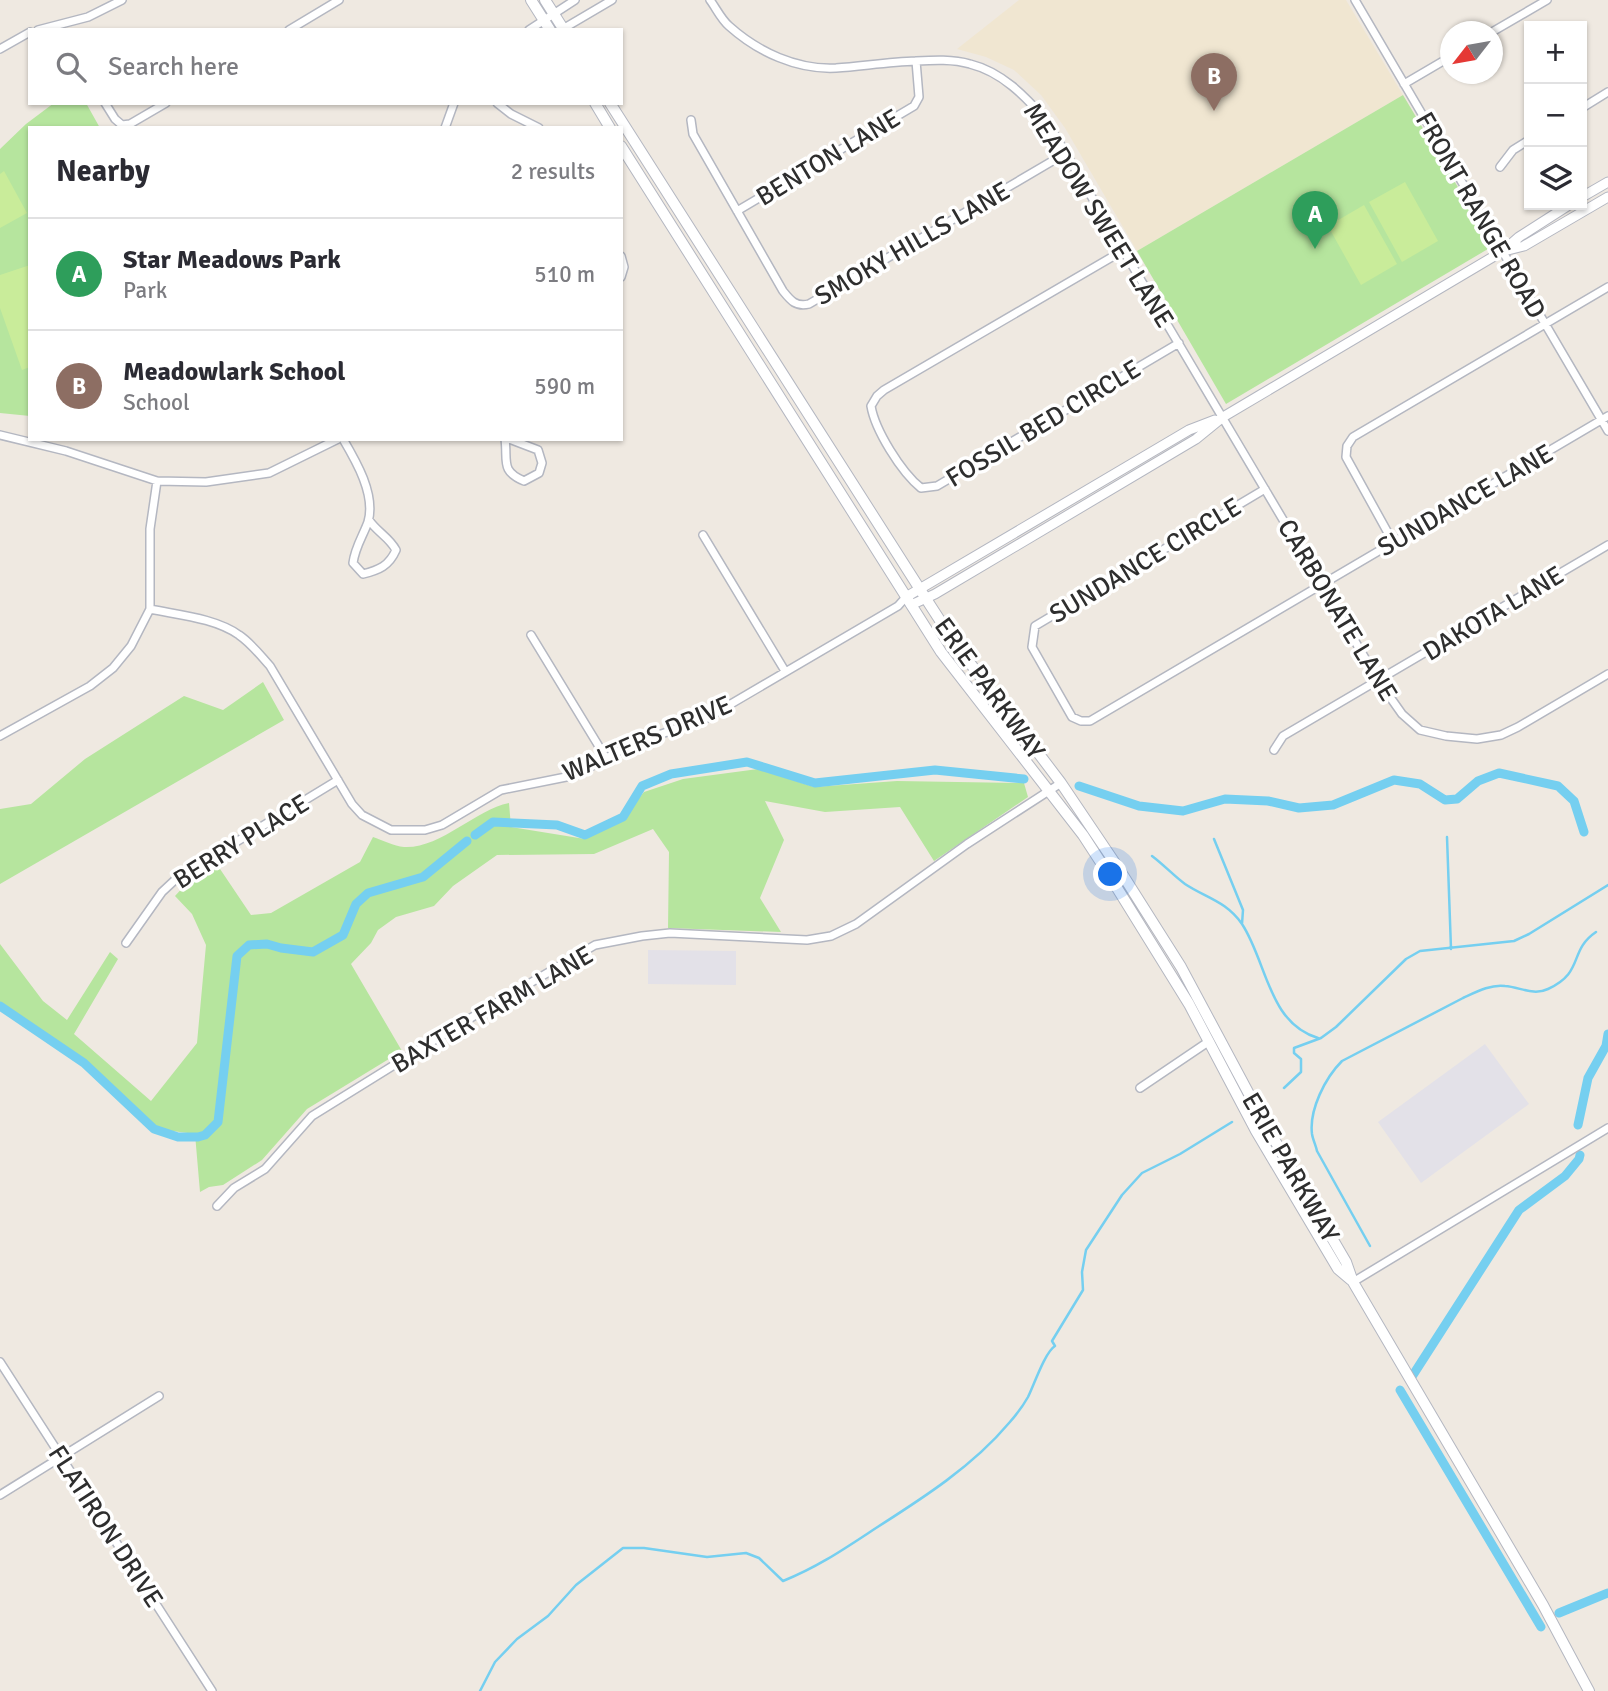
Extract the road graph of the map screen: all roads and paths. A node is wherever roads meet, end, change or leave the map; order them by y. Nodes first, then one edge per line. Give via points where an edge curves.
1 (122, 0) edge
2 (339, 0) edge
3 (531, 0) edge
4 (545, 0) edge
5 (575, 0) edge
6 (611, 0) edge
7 (710, 0) edge
8 (1355, 0) edge
9 (1547, 0) edge
10 (554, 14) junction
11 (547, 25) edge
12 (65, 26) edge
13 (1503, 26) edge
14 (292, 28) edge
15 (562, 28) edge
16 (565, 28) edge
17 (28, 33) edge
18 (0, 48) edge
19 (916, 61) junction
20 (1440, 63) edge
21 (1404, 84) junction
22 (1608, 92) edge
23 (106, 105) edge
24 (163, 105) edge
25 (453, 105) edge
26 (500, 105) edge
27 (596, 105) edge
28 (611, 105) edge
29 (1587, 105) edge
30 (691, 120) dead end
31 (446, 126) edge
32 (535, 126) edge
33 (609, 126) edge
34 (1524, 143) edge
35 (623, 149) edge
36 (1066, 153) junction
37 (1500, 167) dead end
38 (1608, 181) edge
39 (1587, 194) edge
40 (1608, 197) edge
41 (1562, 210) edge
42 (737, 211) junction
43 (1124, 250) junction
44 (1503, 251) junction
45 (1608, 287) edge
46 (1545, 324) junction
47 (1178, 343) junction
48 (1223, 417) junction
49 (1605, 418) edge
50 (1608, 431) edge
51 (0, 435) edge
52 (336, 441) edge
53 (341, 441) edge
54 (507, 441) edge
55 (513, 441) edge
56 (157, 481) junction
57 (1265, 489) junction
58 (369, 520) junction
59 (703, 535) dead end
60 (1393, 542) junction
61 (1608, 545) edge
62 (1322, 584) junction
63 (923, 594) junction
64 (908, 601) junction
65 (150, 610) junction
66 (531, 635) dead end
67 (785, 671) junction
68 (1608, 674) edge
69 (1378, 680) junction
70 (0, 736) edge
71 (1273, 750) dead end
72 (606, 758) junction
73 (338, 780) junction
74 (1061, 783) junction
75 (1049, 791) junction
76 (126, 943) dead end
77 (1208, 1042) junction
78 (1140, 1088) dead end
79 (1608, 1128) edge
80 (217, 1206) dead end
81 (1353, 1282) junction
82 (0, 1362) edge
83 (159, 1396) dead end
84 (62, 1458) junction
85 (0, 1495) edge
86 (212, 1691) edge
87 (1590, 1691) edge

1 - 12 street
2 - 14 street
3 - 11 main road
4 - 10 main road
5 - 10 street
6 - 16 street
7 - 19 street, MEADOW SWEET LANE via 727,24 777,58 834,68
8 - 21 street, FRONT RANGE ROAD
9 - 13 street
10 - 11 street
10 - 15 main road
17 - 18 street
19 - 36 street, MEADOW SWEET LANE via 971,64 1003,79 1046,120
19 - 42 street, BENTON LANE via 919,97 914,106
20 - 21 street
21 - 44 street, FRONT RANGE ROAD
22 - 29 street
23 - 24 street via 122,125
25 - 31 street
26 - 32 street
27 - 33 main road
28 - 63 main road, ERIE PARKWAY
30 - 42 street, SMOKY HILLS LANE via 693,134
34 - 37 street
35 - 64 main road, ERIE PARKWAY
36 - 42 street, SMOKY HILLS LANE via 800,306 783,290
36 - 43 street, MEADOW SWEET LANE
38 - 39 street
40 - 44 street via 1524,246
41 - 44 street
43 - 47 street, MEADOW SWEET LANE
43 - 47 street, FOSSIL BED CIRCLE via 884,390 871,406 877,424 909,478 920,488 937,486
44 - 46 street, FRONT RANGE ROAD
44 - 48 street
45 - 46 street
46 - 49 street, FRONT RANGE ROAD
46 - 60 street via 1353,437 1347,446 1350,468
47 - 48 street, MEADOW SWEET LANE
48 - 57 street, CARBONATE LANE
48 - 63 street via 1189,430
49 - 50 street, FRONT RANGE ROAD
49 - 60 street, SUNDANCE LANE
51 - 56 street
52 - 56 street via 269,473 205,482
53 - 58 street via 362,472
54 - 55 street via 506,466 512,476 524,481 539,473 542,463 538,450
56 - 65 street via 150,529
57 - 62 street, CARBONATE LANE
57 - 62 street, SUNDANCE CIRCLE via 1035,626 1032,647 1072,717 1090,721
58 - 58 street via 353,563 363,574 390,562 396,550
59 - 67 street
60 - 62 street, SUNDANCE LANE
61 - 69 street, DAKOTA LANE
62 - 69 street, CARBONATE LANE
63 - 64 street
63 - 74 main road, ERIE PARKWAY
64 - 67 street, WALTERS DRIVE
64 - 75 main road, ERIE PARKWAY
65 - 70 street via 113,668 90,686
65 - 73 street, WALTERS DRIVE via 209,622 238,634 255,649 270,666
66 - 72 street
67 - 72 street, WALTERS DRIVE via 707,718 630,744
68 - 69 street, CARBONATE LANE via 1518,727 1477,739 1420,730
69 - 71 street, DAKOTA LANE via 1283,736
72 - 73 street, WALTERS DRIVE via 576,775 501,790 425,831 391,830 362,816
73 - 76 street, BERRY PLACE via 177,878
74 - 75 street, BAXTER FARM LANE
74 - 81 main road, ERIE PARKWAY via 1181,967
75 - 77 main road, ERIE PARKWAY via 1110,875
75 - 80 street, BAXTER FARM LANE via 856,924 831,936 807,940 670,933 595,945 312,1116 265,1169 234,1188
77 - 78 street
77 - 81 main road, ERIE PARKWAY via 1338,1269
79 - 81 street
81 - 87 main road, ERIE PARKWAY
82 - 84 street, FLATIRON DRIVE
83 - 84 street
84 - 85 street
84 - 86 street, FLATIRON DRIVE

